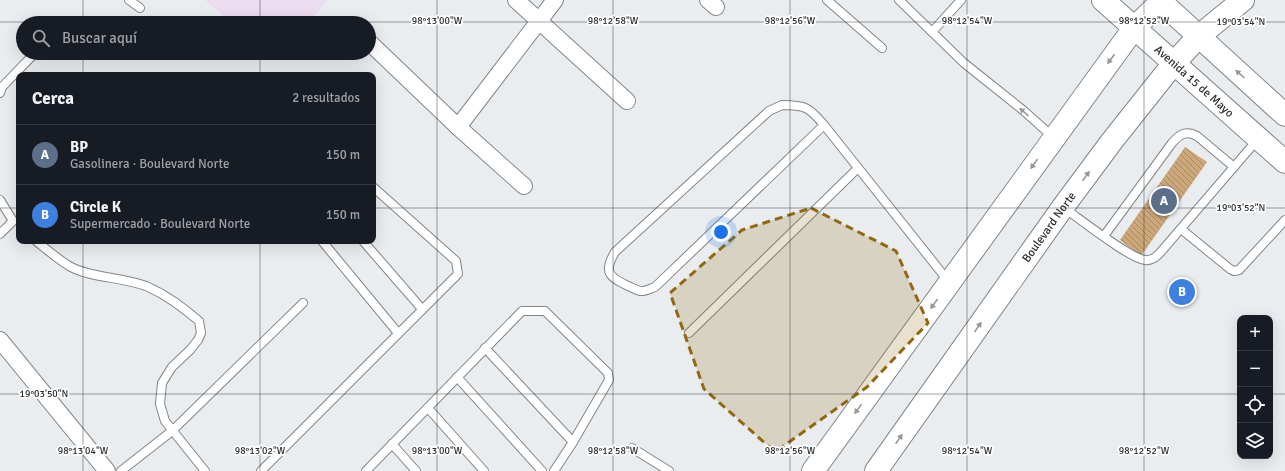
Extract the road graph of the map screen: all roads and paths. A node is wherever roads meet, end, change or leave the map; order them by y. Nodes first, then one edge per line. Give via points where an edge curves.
1 (129, 0) edge
2 (516, 0) edge
3 (554, 0) edge
4 (827, 0) edge
5 (900, 0) edge
6 (961, 0) edge
7 (1103, 0) edge
8 (1243, 0) edge
9 (1161, 1) edge
10 (140, 8) dead end
11 (539, 20) junction
12 (1134, 28) junction
13 (932, 32) junction
14 (1199, 36) junction
15 (882, 48) dead end
16 (376, 49) edge
17 (28, 60) edge
18 (1174, 63) junction
19 (17, 72) edge
20 (16, 73) edge
21 (0, 92) edge
22 (626, 101) dead end
23 (1285, 115) edge
24 (824, 125) junction
25 (458, 127) junction
26 (1053, 138) junction
27 (1259, 139) junction
28 (1285, 162) edge
29 (1234, 167) junction
30 (858, 168) junction
31 (524, 186) dead end
32 (376, 190) edge
33 (0, 200) edge
34 (1063, 207) junction
35 (1285, 220) edge
36 (16, 223) edge
37 (1181, 229) junction
38 (0, 234) edge
39 (1104, 236) junction
40 (40, 244) edge
41 (324, 244) edge
42 (366, 244) edge
43 (949, 282) junction
44 (303, 303) dead end
45 (422, 309) junction
46 (398, 333) junction
47 (689, 333) dead end
48 (0, 340) edge
49 (485, 348) junction
50 (457, 377) junction
51 (428, 408) junction
52 (172, 431) junction
53 (573, 442) junction
54 (392, 444) junction
55 (632, 448) dead end
56 (201, 470) edge
57 (107, 471) edge
58 (121, 471) edge
59 (261, 471) edge
60 (366, 471) edge
61 (416, 471) edge
62 (484, 471) edge
63 (542, 471) edge
64 (554, 471) edge
65 (669, 471) edge
66 (813, 471) edge
67 (876, 471) edge

1 - 10 lane
2 - 11 street
3 - 11 street
4 - 15 lane
5 - 13 lane
6 - 13 lane
7 - 12 main road, Avenida 15 de Mayo
8 - 14 main road, Boulevard Norte
9 - 12 main road
9 - 14 main road
11 - 22 street
11 - 25 street
12 - 18 main road, Avenida 15 de Mayo
12 -> 26 main road
26 -> 13 lane via 964,63
14 - 18 main road, Boulevard Norte
23 -> 14 main road
16 - 25 street
17 - 19 lane
18 - 27 main road, Avenida 15 de Mayo
34 -> 18 main road, Boulevard Norte
20 - 21 lane
24 - 24 lane via 805,107 782,105 769,111 615,252 610,260 610,275 614,280 640,291 655,287
24 - 30 lane
25 - 31 street
26 -> 43 main road
27 - 28 main road, Avenida 15 de Mayo
27 - 29 lane
29 - 37 lane
29 - 39 lane via 1198,136 1184,133 1178,136
30 - 43 lane
30 - 47 lane
32 - 45 lane via 456,260 458,274
33 - 36 lane
34 - 39 lane
67 -> 34 main road, Boulevard Norte
35 - 37 lane via 1238,270 1230,268
36 - 38 lane
37 - 39 lane via 1159,254 1150,260 1127,252
40 - 52 lane via 71,267 145,286 172,299 199,321 201,333 198,340 172,367 162,383 160,404 165,421
41 - 46 lane
42 - 45 lane
43 -> 66 main road
44 - 52 lane
45 - 46 lane
46 - 59 lane
48 - 57 street
49 - 50 lane
49 - 53 lane
49 - 53 lane via 522,311 545,311 608,373 609,380
50 - 51 lane
50 - 63 lane
51 - 54 lane
51 - 62 lane
52 - 56 lane
52 - 58 lane
53 - 64 lane
54 - 60 lane
54 - 61 lane
55 - 65 lane

